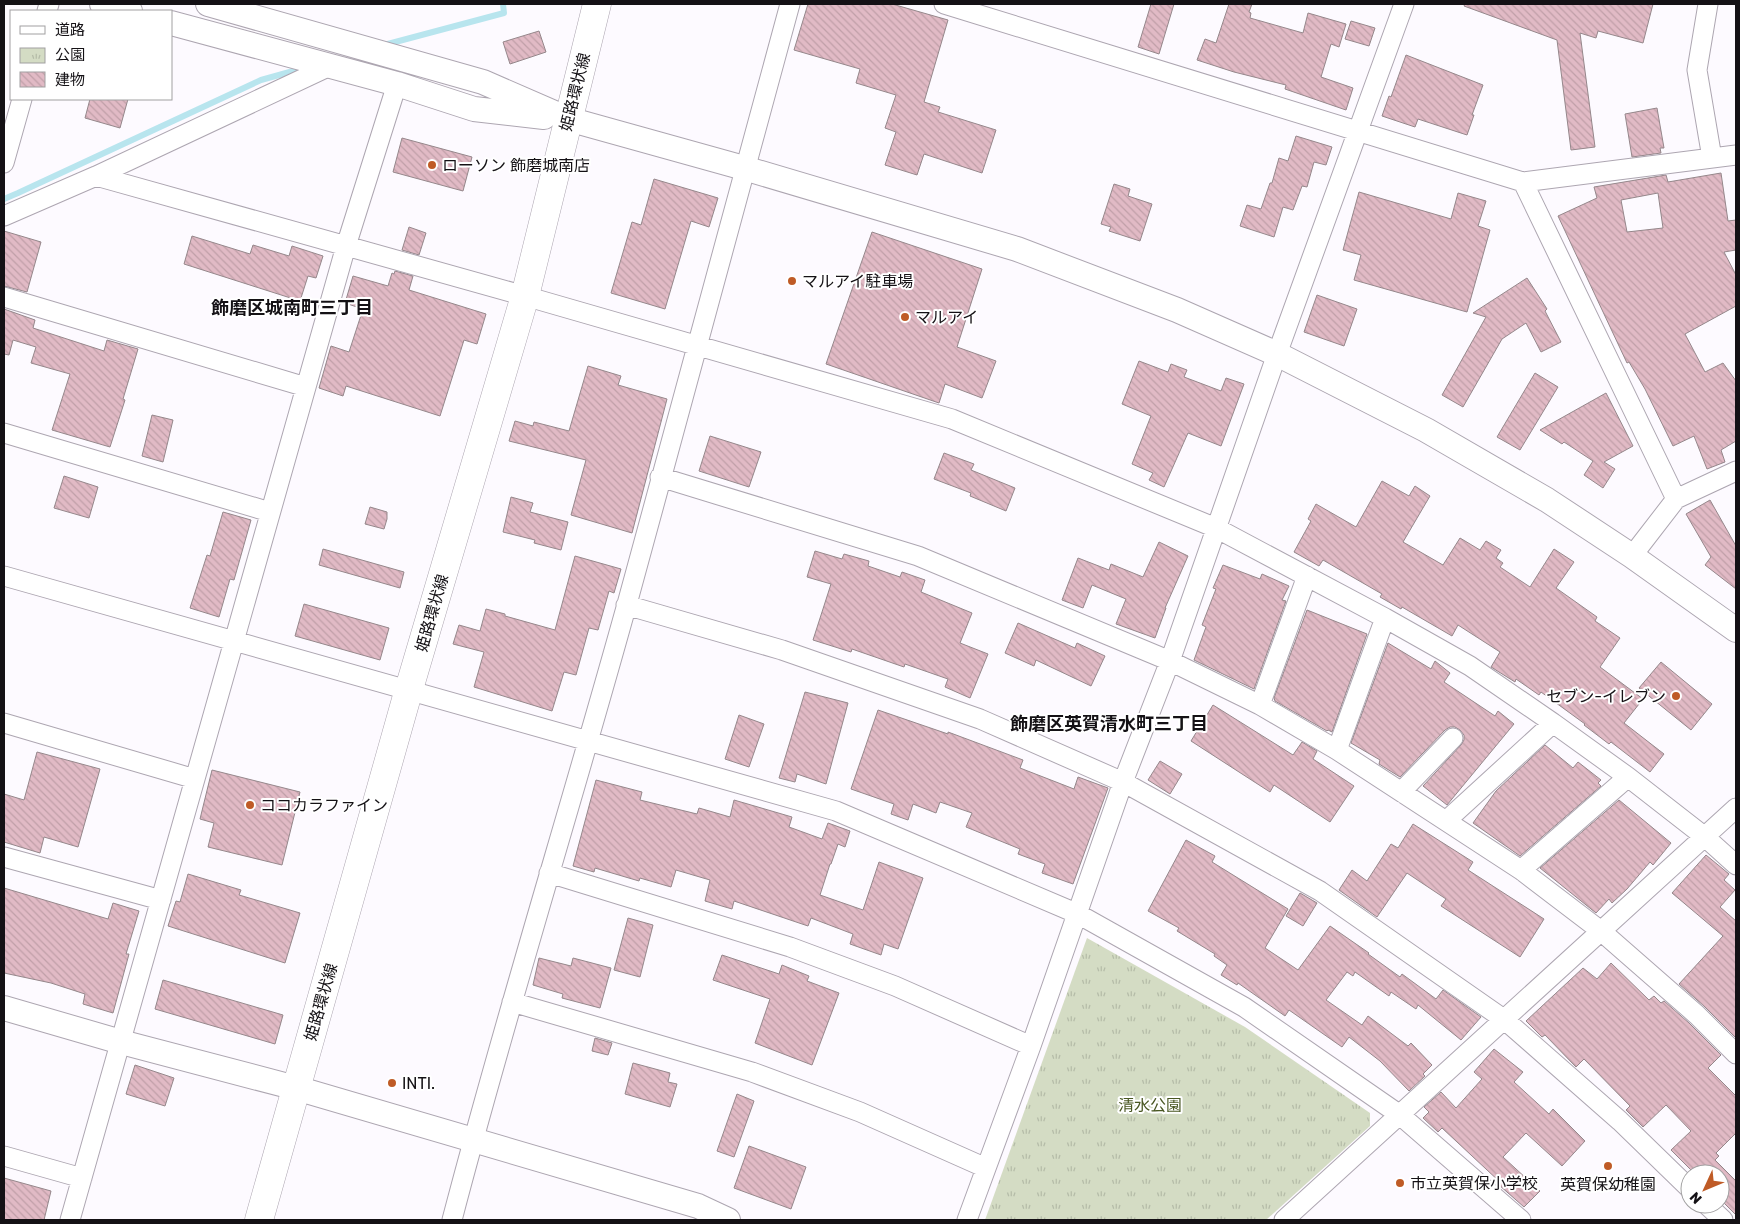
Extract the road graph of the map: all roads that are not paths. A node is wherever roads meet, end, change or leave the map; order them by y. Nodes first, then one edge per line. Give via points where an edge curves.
1 (102, 4) edge
2 (208, 4) edge
3 (598, 4) edge
4 (790, 4) edge
5 (944, 4) edge
6 (1404, 4) edge
7 (1708, 4) edge
8 (126, 10) edge
9 (172, 23) edge
10 (330, 66) junction
11 (397, 84) junction
12 (22, 100) edge
13 (568, 119) junction
14 (1359, 131) junction
15 (1736, 155) edge
16 (1712, 158) junction
17 (4, 164) edge
18 (744, 168) junction
19 (96, 176) junction
20 (1522, 182) junction
21 (4, 216) edge
22 (346, 246) junction
23 (525, 296) junction
24 (4, 297) edge
25 (696, 346) junction
26 (1277, 354) junction
27 (306, 387) junction
28 (4, 433) edge
29 (1736, 471) edge
30 (660, 477) junction
31 (1676, 499) junction
32 (270, 512) junction
33 (1216, 528) junction
34 (1632, 556) junction
35 (4, 576) edge
36 (1307, 576) junction
37 (626, 605) junction
38 (1385, 618) junction
39 (1736, 630) edge
40 (233, 641) junction
41 (1170, 661) junction
42 (409, 690) junction
43 (1260, 705) junction
44 (4, 723) edge
45 (1553, 723) junction
46 (1453, 738) dead end
47 (587, 741) junction
48 (1337, 750) junction
49 (1628, 777) junction
50 (195, 779) junction
51 (1123, 782) junction
52 (1401, 792) junction
53 (1736, 808) edge
54 (1447, 820) junction
55 (1705, 837) junction
56 (4, 857) edge
57 (1736, 865) edge
58 (1521, 870) junction
59 (550, 873) junction
60 (161, 900) junction
61 (1078, 914) junction
62 (1601, 932) junction
63 (512, 1002) junction
64 (4, 1008) edge
65 (1505, 1020) junction
66 (121, 1042) junction
67 (1031, 1046) junction
68 (1736, 1054) edge
69 (296, 1088) junction
70 (1400, 1115) junction
71 (473, 1140) junction
72 (4, 1156) edge
73 (986, 1168) junction
74 (82, 1178) junction
75 (1680, 1179) edge
76 (70, 1220) edge
77 (259, 1220) edge
78 (452, 1220) edge
79 (728, 1220) edge
80 (967, 1220) edge
81 (1284, 1220) edge
82 (1521, 1220) edge

1 - 8 street
2 - 13 street via 483,82
3 - 13 main road, 姫路環状線
4 - 18 street
5 - 14 street
6 - 14 street
7 - 16 street via 1697,70
9 - 10 street
10 - 11 street
10 - 19 street
11 - 13 street via 474,109
11 - 22 street
12 - 17 street
13 - 18 street
13 - 23 main road, 姫路環状線
14 - 20 street
14 - 26 street
15 - 16 street
16 - 20 street
18 - 25 street
18 - 26 street via 1017,249 1177,310
19 - 21 street
19 - 22 street
20 - 31 street
22 - 23 street
22 - 27 street
23 - 25 street
23 - 42 main road, 姫路環状線
24 - 27 street
25 - 30 street
25 - 33 street via 952,419
26 - 33 street
26 - 34 street via 1426,430 1547,500
27 - 32 street
28 - 32 street
29 - 31 street
30 - 37 street
30 - 41 street via 918,556
31 - 34 street
32 - 40 street
33 - 36 street
33 - 41 street
34 - 39 street
35 - 40 street
36 - 38 street
36 - 43 street
37 - 47 street
37 - 51 street via 782,650 980,719
38 - 45 street via 1470,666
38 - 48 street
40 - 42 street
40 - 50 street
41 - 43 street
41 - 51 street
42 - 47 street
42 - 69 main road, 姫路環状線
43 - 48 street
44 - 50 street
45 - 49 street
45 - 54 street
46 - 52 street
47 - 59 street
47 - 61 street via 836,811
48 - 52 street
49 - 55 street
49 - 58 street
50 - 60 street
51 - 61 street
51 - 65 street via 1320,891
52 - 54 street
53 - 55 street
54 - 58 street
55 - 57 street
55 - 62 street
56 - 60 street
58 - 62 street
59 - 63 street
59 - 67 street via 790,947 895,986
60 - 66 street
61 - 67 street
61 - 70 street via 1244,1007
62 - 65 street
62 - 68 street
63 - 71 street
63 - 73 street via 752,1072 860,1112
64 - 66 street
65 - 70 street
65 - 75 street via 1620,1121
66 - 69 street
66 - 74 street
67 - 73 street
69 - 71 street
69 - 77 main road, 姫路環状線
70 - 81 street
70 - 82 street
71 - 78 street
71 - 79 street via 698,1206
72 - 74 street
73 - 80 street
74 - 76 street

